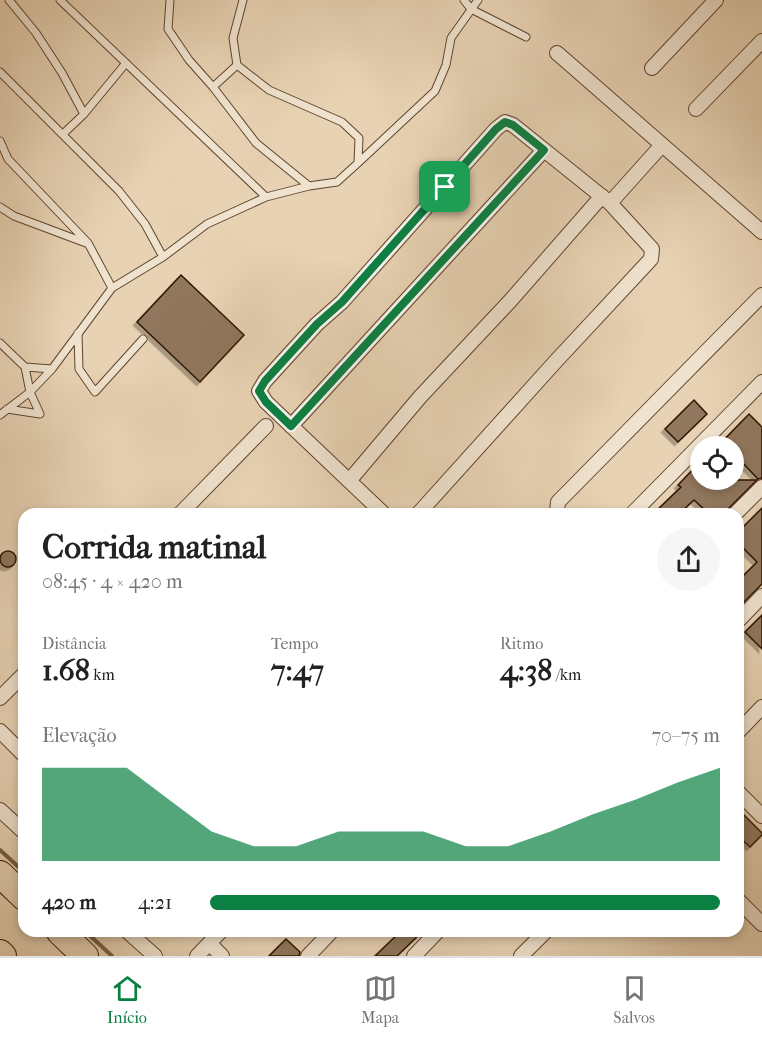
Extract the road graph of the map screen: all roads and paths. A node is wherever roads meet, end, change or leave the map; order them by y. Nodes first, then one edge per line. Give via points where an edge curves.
1 (9, 0) edge
2 (60, 0) edge
3 (170, 0) edge
4 (243, 0) edge
5 (464, 0) edge
6 (478, 0) edge
7 (716, 0) edge
8 (471, 9) junction
9 (526, 37) dead end
10 (762, 41) edge
11 (557, 53) dead end
12 (126, 63) junction
13 (237, 65) junction
14 (652, 68) dead end
15 (0, 72) edge
16 (213, 87) junction
17 (696, 109) dead end
18 (84, 114) junction
19 (63, 134) junction
20 (0, 141) edge
21 (662, 145) junction
22 (544, 150) junction
23 (358, 163) junction
24 (309, 186) junction
25 (266, 197) junction
26 (606, 200) junction
27 (0, 207) edge
28 (762, 232) edge
29 (88, 243) junction
30 (163, 258) junction
31 (112, 288) junction
32 (762, 295) edge
33 (78, 333) junction
34 (143, 339) dead end
35 (0, 343) edge
36 (24, 367) junction
37 (52, 369) junction
38 (762, 382) edge
39 (30, 392) junction
40 (8, 410) junction
41 (0, 415) edge
42 (266, 426) dead end
43 (291, 426) junction
44 (348, 481) junction
45 (762, 487) edge
46 (186, 508) edge
47 (377, 508) edge
48 (423, 508) edge
49 (557, 508) edge
50 (638, 508) edge
51 (741, 508) edge
52 (762, 596) edge
53 (744, 615) edge
54 (18, 680) edge
55 (0, 698) edge
56 (761, 709) edge
57 (744, 726) edge
58 (0, 731) edge
59 (18, 749) edge
60 (744, 798) edge
61 (0, 810) edge
62 (762, 816) edge
63 (18, 826) edge
64 (0, 874) edge
65 (18, 891) edge
66 (744, 906) edge
67 (762, 924) edge
68 (65, 937) edge
69 (134, 937) edge
70 (216, 937) edge
71 (326, 937) edge
72 (432, 937) edge
73 (540, 937) edge
74 (210, 944) junction
75 (85, 956) edge
76 (155, 956) edge
77 (196, 956) edge
78 (222, 956) edge
79 (308, 956) edge
80 (414, 956) edge
81 (521, 956) edge

1 - 18 lane via 36,33
2 - 12 lane
3 - 16 lane via 168,29
4 - 13 lane via 233,38
5 - 8 lane
6 - 8 lane
7 - 14 street
8 - 9 lane
8 - 23 lane via 451,38 435,92
10 - 17 street
11 - 21 street
12 - 18 lane
12 - 25 lane
13 - 16 lane
13 - 23 lane via 269,90 342,122 359,138
15 - 19 lane
16 - 24 lane via 256,143
18 - 19 lane
19 - 30 lane via 146,224
20 - 29 lane via 8,159
21 - 26 street
21 - 28 street
22 - 26 street
22 - 43 street
22 - 43 street via 505,122 342,302 317,324 259,391
23 - 24 lane via 337,182
24 - 25 lane
25 - 30 lane via 207,224
26 - 44 street via 420,397
26 - 48 street via 652,249 651,260
27 - 29 lane via 14,216
29 - 31 lane
30 - 31 lane
31 - 33 lane
32 - 49 street via 558,502
33 - 34 lane via 79,369 95,392
33 - 37 lane
35 - 36 lane
36 - 37 lane
36 - 39 lane
37 - 39 lane
38 - 50 street
39 - 40 lane
39 - 40 lane via 40,414
40 - 41 lane
42 - 46 street
43 - 44 street
44 - 47 street
45 - 51 street
52 - 53 street
54 - 55 street
56 - 57 street
58 - 59 street
60 - 62 street
61 - 63 street
64 - 65 highway
66 - 67 street
68 - 75 highway
69 - 76 street
70 - 74 street
71 - 79 street
72 - 80 street
73 - 81 street
74 - 77 street
74 - 78 street

